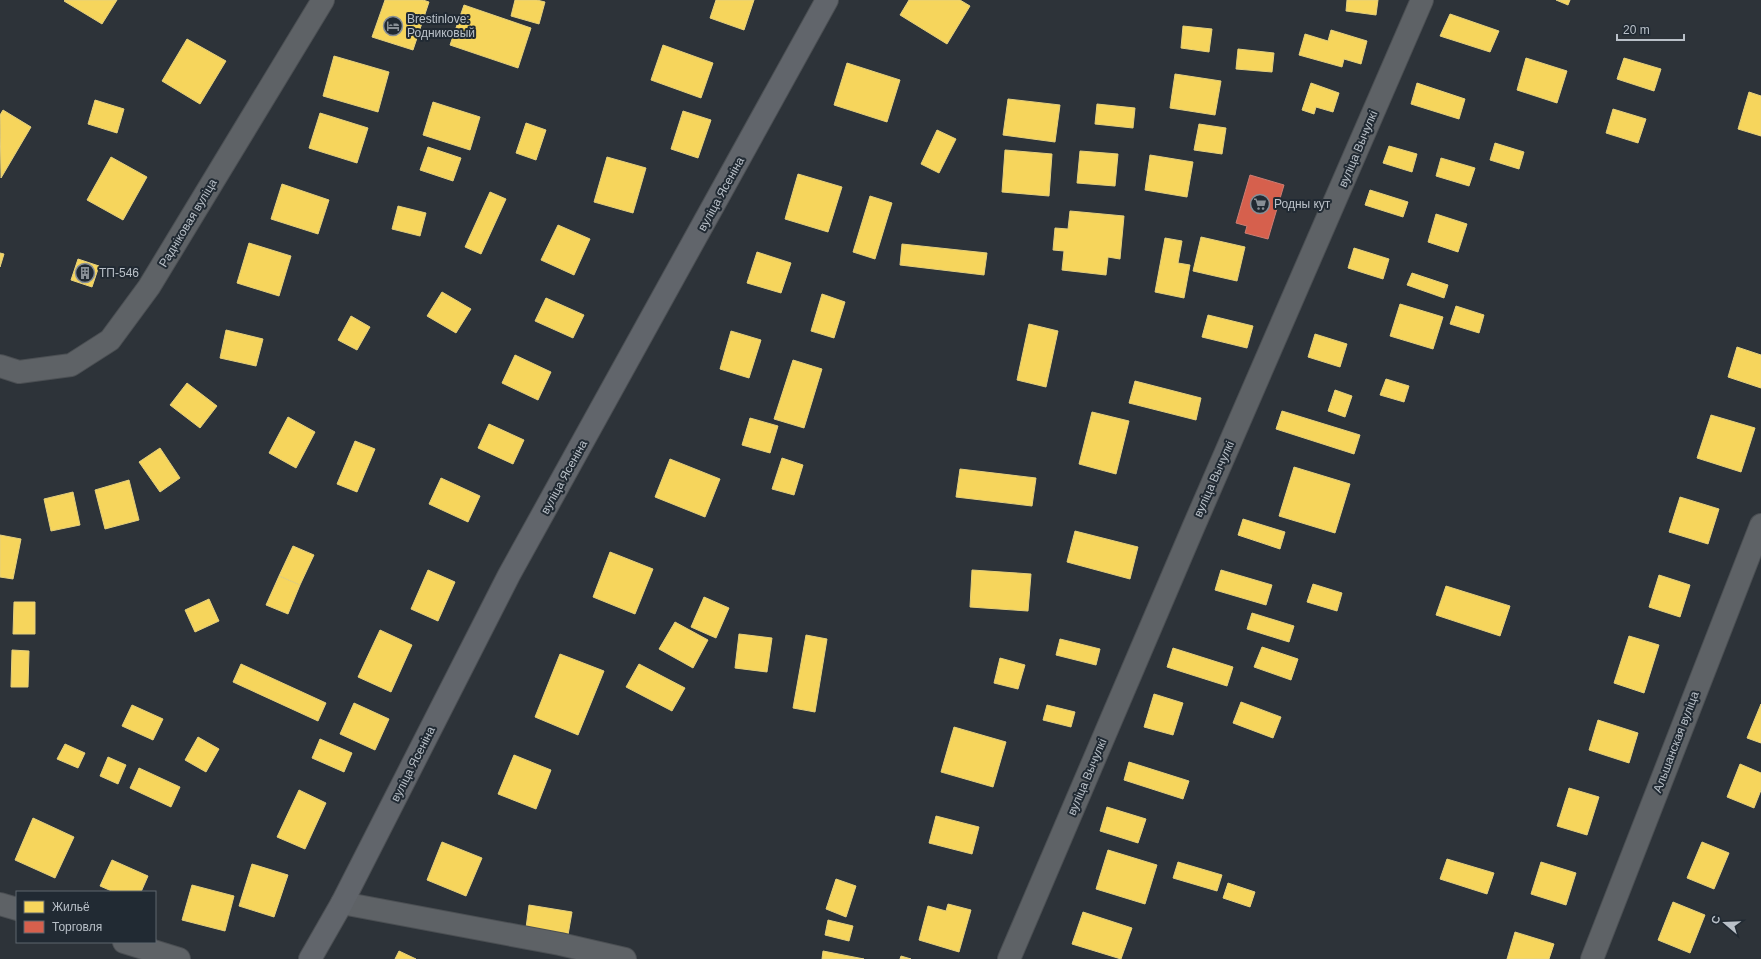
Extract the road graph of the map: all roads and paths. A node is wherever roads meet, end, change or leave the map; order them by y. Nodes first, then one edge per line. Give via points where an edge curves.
1 (323, 0) edge
2 (827, 0) edge
3 (1422, 0) edge
4 (0, 366) edge
5 (1761, 525) edge
6 (342, 903) junction
7 (0, 904) edge
8 (16, 909) edge
9 (127, 943) edge
10 (178, 959) edge
11 (310, 959) edge
12 (625, 959) edge
13 (1009, 959) edge
14 (1592, 959) edge

1 - 4 street, Радніковая вуліца via 149,287 110,340 71,365 19,372
2 - 6 street, вуліца Ясеніна via 509,575
3 - 13 street, вуліца Вычулкі
5 - 14 street, Альшанская вуліца
6 - 11 street, вуліца Ясеніна
6 - 12 street via 560,944
7 - 8 street
9 - 10 street

